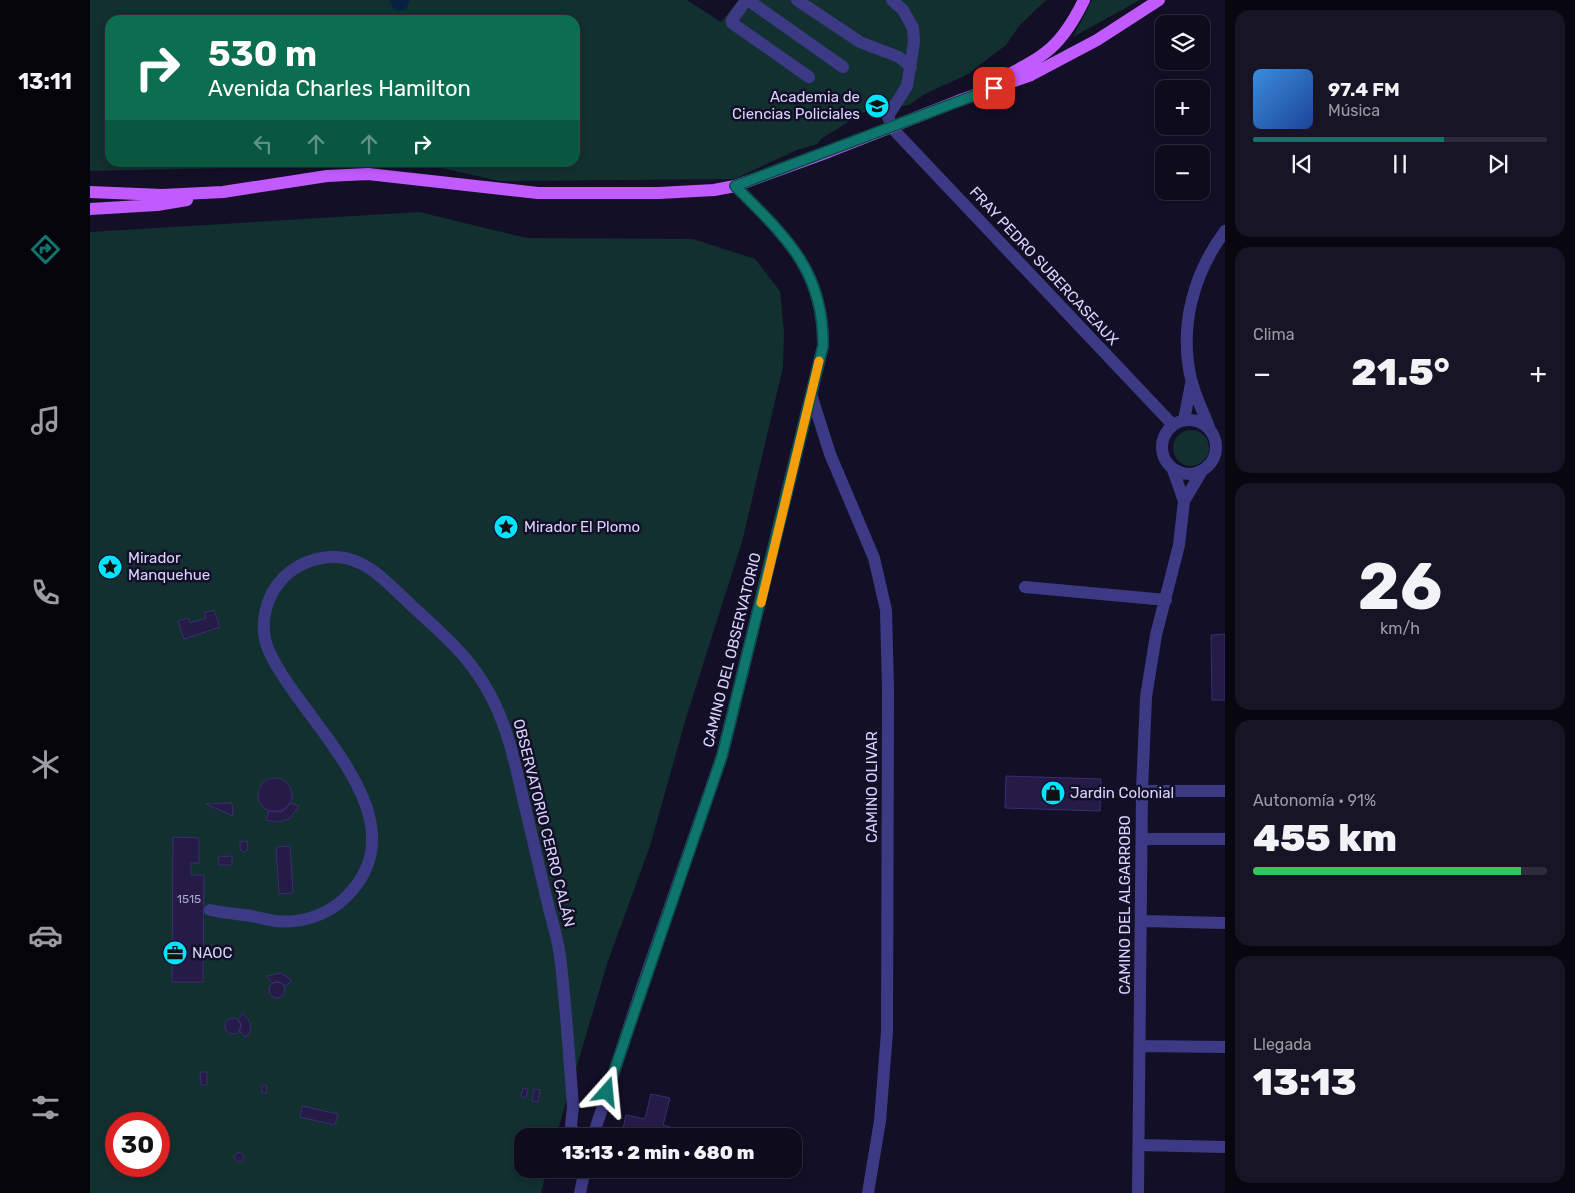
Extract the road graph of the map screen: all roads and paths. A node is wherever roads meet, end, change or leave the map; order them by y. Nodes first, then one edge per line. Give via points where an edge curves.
1 (747, 0) edge
2 (797, 0) edge
3 (892, 0) edge
4 (1084, 0) edge
5 (1159, 0) edge
6 (843, 66) dead end
7 (911, 67) junction
8 (809, 77) dead end
9 (958, 101) junction
10 (892, 128) junction
11 (735, 186) junction
12 (90, 192) edge
13 (224, 192) junction
14 (90, 209) edge
15 (1225, 232) edge
16 (1191, 381) junction
17 (811, 394) junction
18 (1178, 423) junction
19 (1217, 436) edge
20 (1225, 459) edge
21 (1207, 468) junction
22 (1173, 470) junction
23 (1184, 501) junction
24 (1025, 587) dead end
25 (1166, 600) junction
26 (1142, 791) junction
27 (1225, 791) edge
28 (1142, 839) junction
29 (1225, 839) edge
30 (210, 910) dead end
31 (1142, 921) junction
32 (1225, 923) edge
33 (1140, 1046) junction
34 (1225, 1047) edge
35 (572, 1128) edge
36 (596, 1128) edge
37 (1139, 1145) junction
38 (1225, 1147) edge
39 (583, 1178) edge
40 (580, 1193) edge
41 (868, 1193) edge
42 (1138, 1193) edge

1 - 6 street
1 - 8 street via 732,23
2 - 7 street via 860,42 899,57
3 - 7 street via 903,10 913,28
4 - 9 main road via 1070,27 1045,55
5 - 9 main road via 1097,40 1031,75
7 - 10 street via 907,86 888,116
9 - 10 main road
10 - 11 main road
10 - 18 street, FRAY PEDRO SUBERCASEAUX
11 - 13 main road via 679,192 538,193 368,174 327,176
11 - 17 street, CAMINO DEL OBSERVATORIO via 791,243 814,284 822,315 823,346
12 - 13 main road via 162,195
13 - 14 main road via 157,206
15 - 16 street via 1205,262 1190,308 1186,332
16 - 18 street
16 - 19 street
17 - 36 street, CAMINO DEL OBSERVATORIO via 722,756
17 - 41 street, CAMINO OLIVAR via 836,471 874,558 886,610 887,1032 880,1121
18 - 19 street via 1198,422
18 - 22 street via 1167,431 1162,447 1167,464
19 - 21 street via 1217,447
20 - 21 street
21 - 22 street via 1187,474
21 - 23 street, CAMINO DEL ALGARROBO
22 - 23 street, CAMINO DEL ALGARROBO
23 - 25 street, CAMINO DEL ALGARROBO via 1179,545
24 - 25 street
25 - 26 street, CAMINO DEL ALGARROBO via 1156,636 1146,698
26 - 27 street
26 - 28 street, CAMINO DEL ALGARROBO
28 - 29 street
28 - 31 street, CAMINO DEL ALGARROBO
30 - 35 street, OBSERVATORIO CERRO CALÁN via 287,922 312,918 345,898 367,866 372,835 367,803 340,755 269,652 264,631 269,600 279,582 291,571 325,557 357,562 376,572 452,642 485,685 501,718 560,953
31 - 32 street
31 - 33 street, CAMINO DEL ALGARROBO
33 - 34 street
33 - 37 street, CAMINO DEL ALGARROBO
37 - 38 street
37 - 42 street, CAMINO DEL ALGARROBO
39 - 40 street

